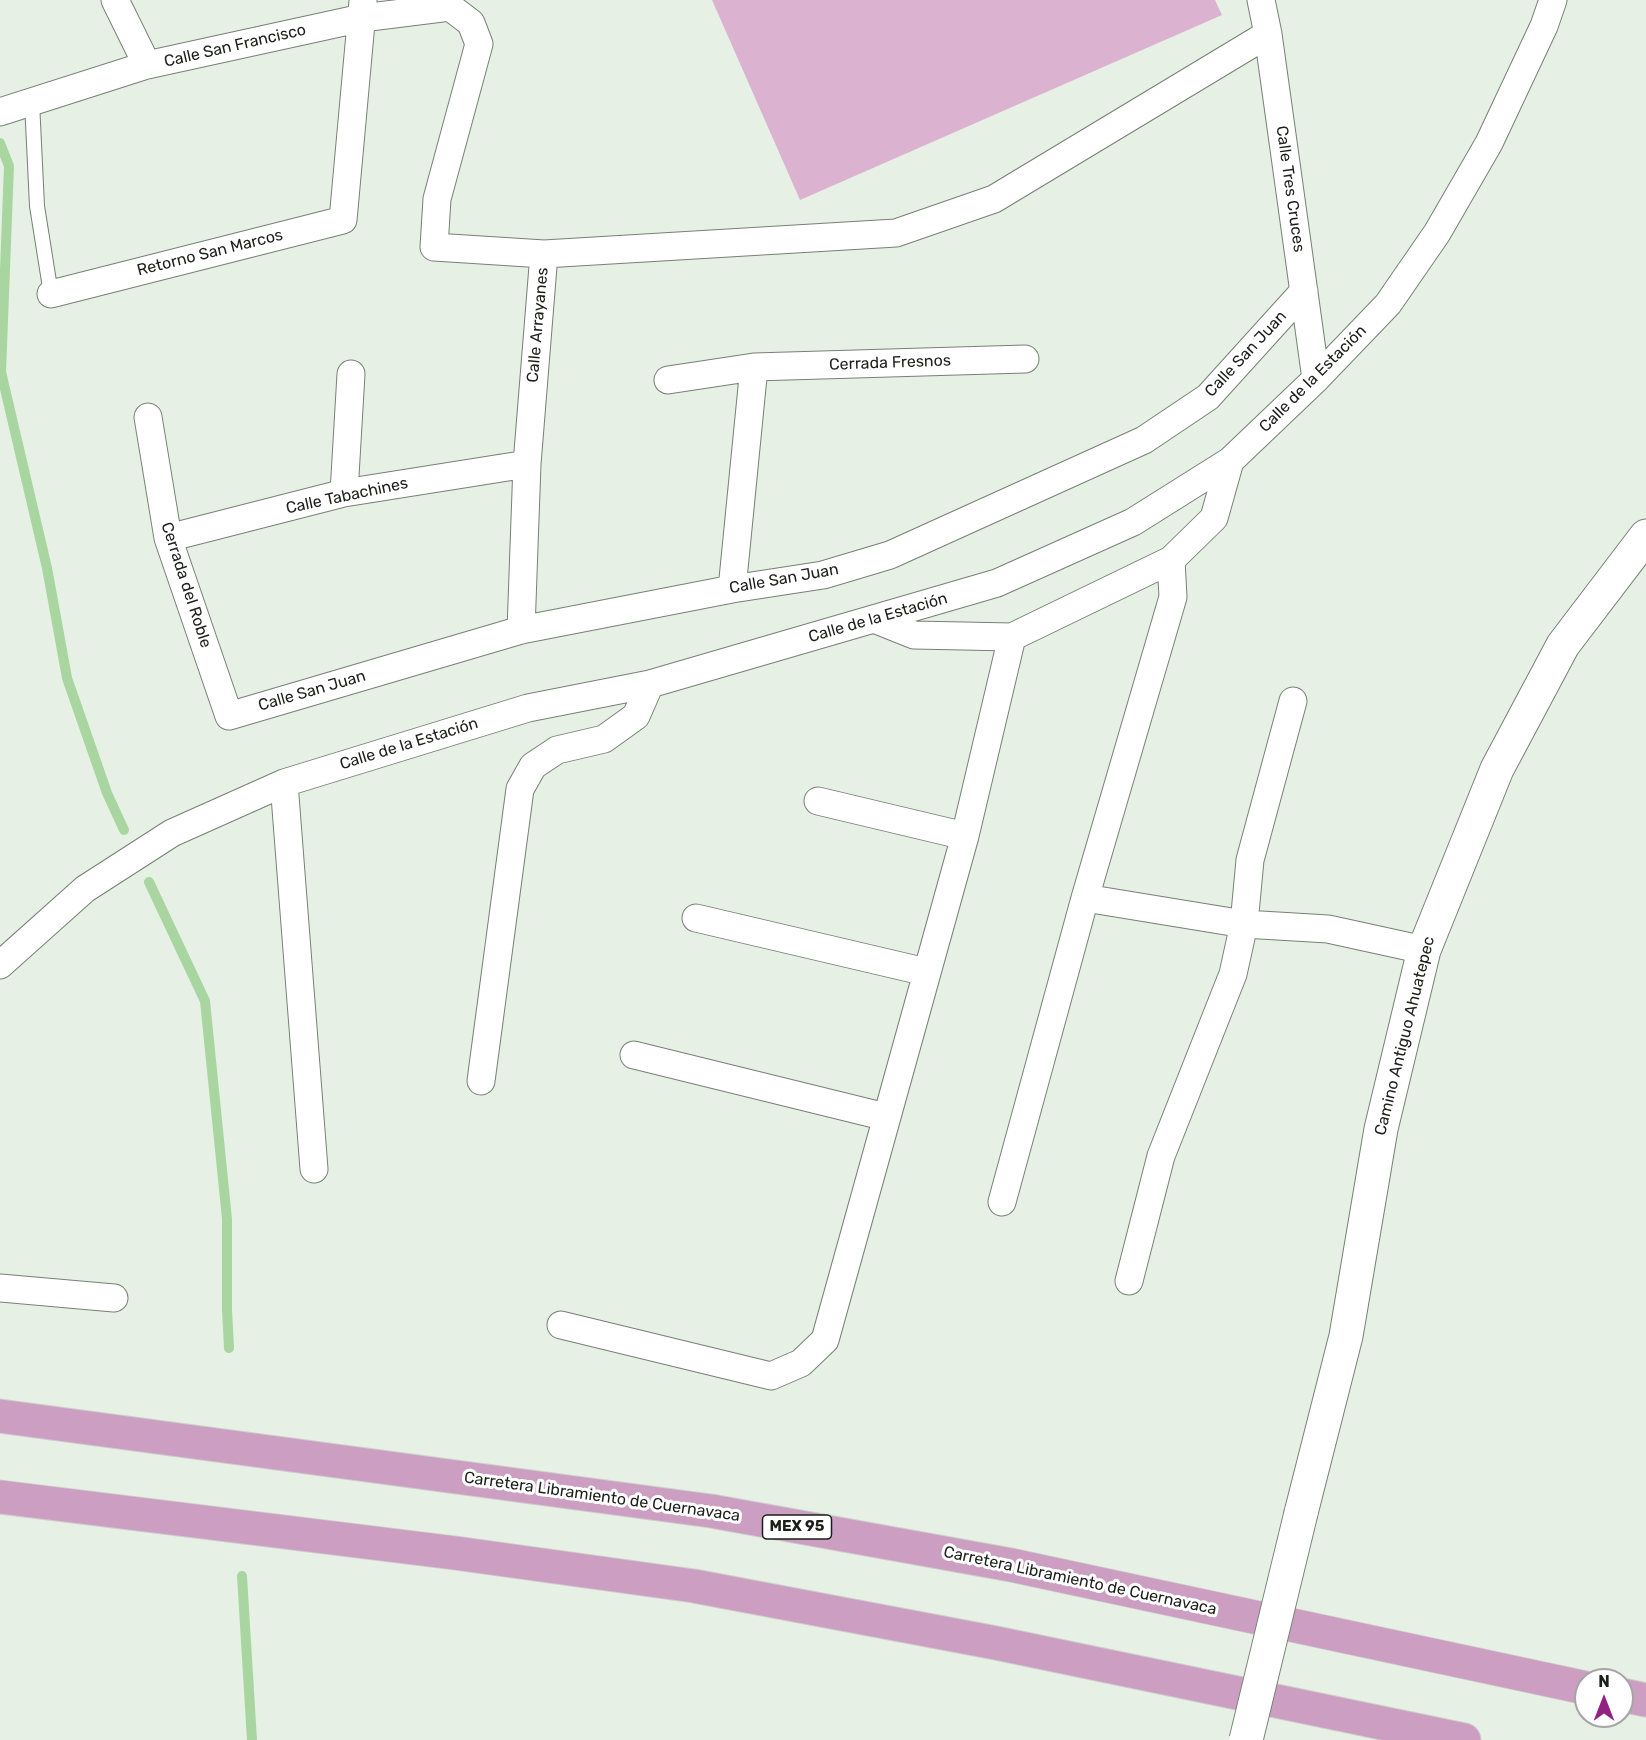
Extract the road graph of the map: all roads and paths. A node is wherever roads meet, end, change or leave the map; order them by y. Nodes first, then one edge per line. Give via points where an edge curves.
1 (115, 0) edge
2 (1262, 0) edge
3 (1553, 0) edge
4 (362, 9) edge
5 (471, 23) joint
6 (1268, 34) junction
7 (147, 65) junction
8 (32, 102) junction
9 (0, 112) edge
10 (544, 254) junction
11 (1304, 291) junction
12 (51, 294) joint
13 (1025, 358) dead end
14 (754, 367) junction
15 (351, 374) dead end
16 (1316, 379) junction
17 (668, 380) dead end
18 (148, 417) dead end
19 (1230, 461) junction
20 (527, 464) junction
21 (344, 494) junction
22 (1646, 536) edge
23 (168, 538) junction
24 (1171, 560) junction
25 (1636, 565) edge
26 (732, 589) junction
27 (874, 619) junction
28 (521, 630) junction
29 (1012, 637) junction
30 (650, 684) junction
31 (1293, 701) dead end
32 (230, 716) joint
33 (284, 783) junction
34 (818, 801) dead end
35 (965, 836) junction
36 (1086, 898) junction
37 (696, 918) dead end
38 (1244, 924) junction
39 (1424, 951) junction
40 (3, 955) edge
41 (926, 972) junction
42 (634, 1055) dead end
43 (481, 1081) dead end
44 (886, 1117) junction
45 (314, 1169) dead end
46 (1002, 1202) dead end
47 (1129, 1281) dead end
48 (0, 1288) edge
49 (114, 1298) dead end
50 (561, 1325) dead end
51 (0, 1416) edge
52 (0, 1497) edge
53 (1574, 1685) edge
54 (1246, 1740) edge
55 (1464, 1740) edge

1 - 7 street
2 - 6 street, Calle Tres Cruces
3 - 16 street, Calle de la Estación via 1489,143 1437,233 1388,304
4 - 5 street, Calle San Francisco via 450,7
4 - 7 street, Calle San Francisco
4 - 12 street, Retorno San Marcos via 343,220
5 - 10 street, Calle Arrayanes via 479,45 436,199 434,247
6 - 10 street via 994,199 897,233
6 - 11 street, Calle Tres Cruces
7 - 8 street, Calle San Francisco
8 - 9 street, Calle San Francisco
8 - 12 lane, Retorno San Marcos via 37,206
10 - 20 street, Calle Arrayanes
11 - 16 street, Calle Tres Cruces
11 - 26 street, Calle San Juan via 1208,397 1144,440 890,555 823,575
13 - 14 street, Cerrada Fresnos
14 - 17 street, Cerrada Fresnos
14 - 26 street
15 - 21 street
16 - 19 street, Calle de la Estación
18 - 23 street, Cerrada del Roble
19 - 24 street via 1214,518
19 - 27 street, Calle de la Estación via 1133,522 997,583
20 - 21 street, Calle Tabachines
20 - 28 street, Calle Arrayanes
21 - 23 street, Calle Tabachines
22 - 25 street, Camino Antiguo Ahuatepec
23 - 32 street, Cerrada del Roble
24 - 29 street
24 - 36 street via 1173,597
25 - 39 street, Camino Antiguo Ahuatepec via 1563,645 1497,769
26 - 28 street, Calle San Juan
27 - 29 street via 914,635
27 - 30 street, Calle de la Estación
28 - 32 street, Calle San Juan
29 - 35 street
30 - 33 street, Calle de la Estación via 528,708
30 - 43 street via 636,716 604,739 557,750 533,766 520,789
31 - 38 street via 1250,860
33 - 40 street, Calle de la Estación via 172,833 85,889
33 - 45 street
34 - 35 street
35 - 41 street
36 - 38 street
36 - 46 street
37 - 41 street
38 - 39 street via 1328,929
38 - 47 street via 1233,974 1161,1156
39 - 54 street, Camino Antiguo Ahuatepec, bridge via 1381,1129 1346,1336
41 - 44 street
42 - 44 street
44 - 50 street via 825,1340 801,1363 771,1376
48 - 49 street
51 - 53 highway, Carretera Libramiento de Cuernavaca / MEX 95 via 711,1511 1011,1565
52 - 55 highway via 694,1586

